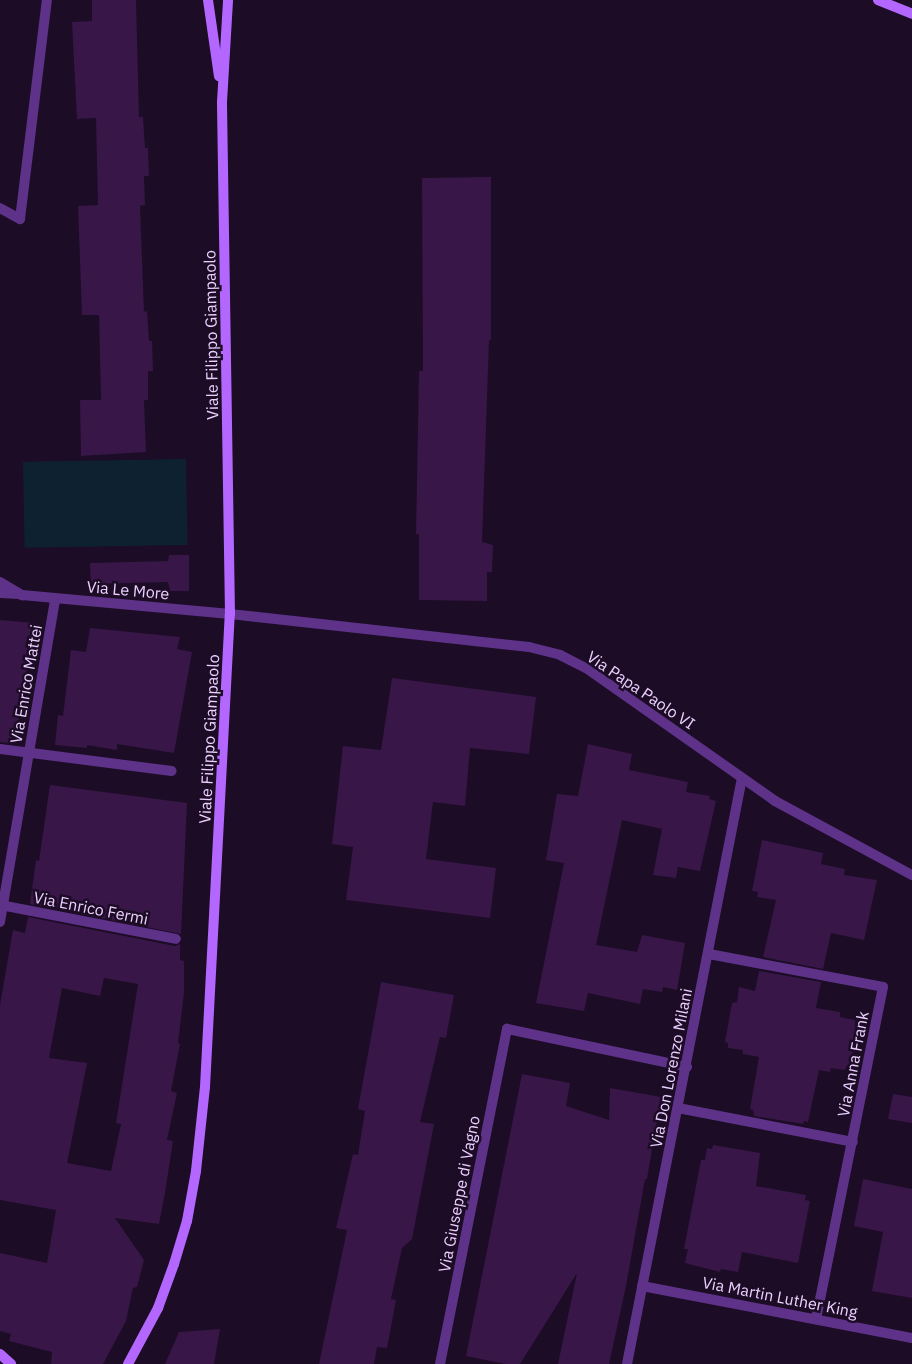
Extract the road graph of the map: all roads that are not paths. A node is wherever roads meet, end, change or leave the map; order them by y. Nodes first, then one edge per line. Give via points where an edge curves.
1 (47, 0) edge
2 (208, 0) edge
3 (228, 0) edge
4 (878, 0) edge
5 (912, 14) edge
6 (222, 102) junction
7 (0, 208) edge
8 (0, 582) edge
9 (0, 593) edge
10 (22, 595) junction
11 (55, 599) junction
12 (230, 614) junction
13 (0, 749) edge
14 (30, 752) junction
15 (172, 771) dead end
16 (742, 778) junction
17 (912, 875) edge
18 (1, 905) edge
19 (0, 922) edge
20 (176, 939) dead end
21 (709, 954) junction
22 (687, 1067) junction
23 (678, 1108) junction
24 (852, 1142) junction
25 (642, 1286) junction
26 (816, 1319) junction
27 (912, 1338) edge
28 (0, 1354) edge
29 (11, 1364) edge
30 (128, 1364) edge
31 (440, 1364) edge
32 (628, 1364) edge

1 - 7 street via 20,219
2 - 6 street, Viale Filippo Giampaolo
3 - 6 street, Viale Filippo Giampaolo
4 - 5 street
6 - 12 street, Viale Filippo Giampaolo
8 - 10 street, Via Le More
9 - 10 street, Via Le More
10 - 11 street, Via Le More
11 - 12 street, Via Le More
11 - 14 street, Via Enrico Mattei
12 - 16 street, Via Papa Paolo VI via 529,647 560,655 586,668
12 - 30 street, Viale Filippo Giampaolo via 207,1052 196,1172 187,1221 174,1264 158,1308
13 - 14 street
14 - 15 street
14 - 18 street, Via Enrico Mattei
16 - 17 street, Via Papa Paolo VI via 775,800
16 - 21 street, Via Don Lorenzo Milani
18 - 19 street, Via Enrico Mattei
18 - 20 street, Via Enrico Fermi
21 - 22 street, Via Don Lorenzo Milani
21 - 24 street, Via Anna Frank via 883,987
22 - 23 street, Via Don Lorenzo Milani
22 - 31 street, Via Giuseppe di Vagno via 507,1029
23 - 24 street
23 - 25 street, Via Don Lorenzo Milani
24 - 26 street, Via Anna Frank
25 - 26 street, Via Martin Luther King
25 - 32 street, Via Don Lorenzo Milani
26 - 27 street, Via Martin Luther King
28 - 29 street

